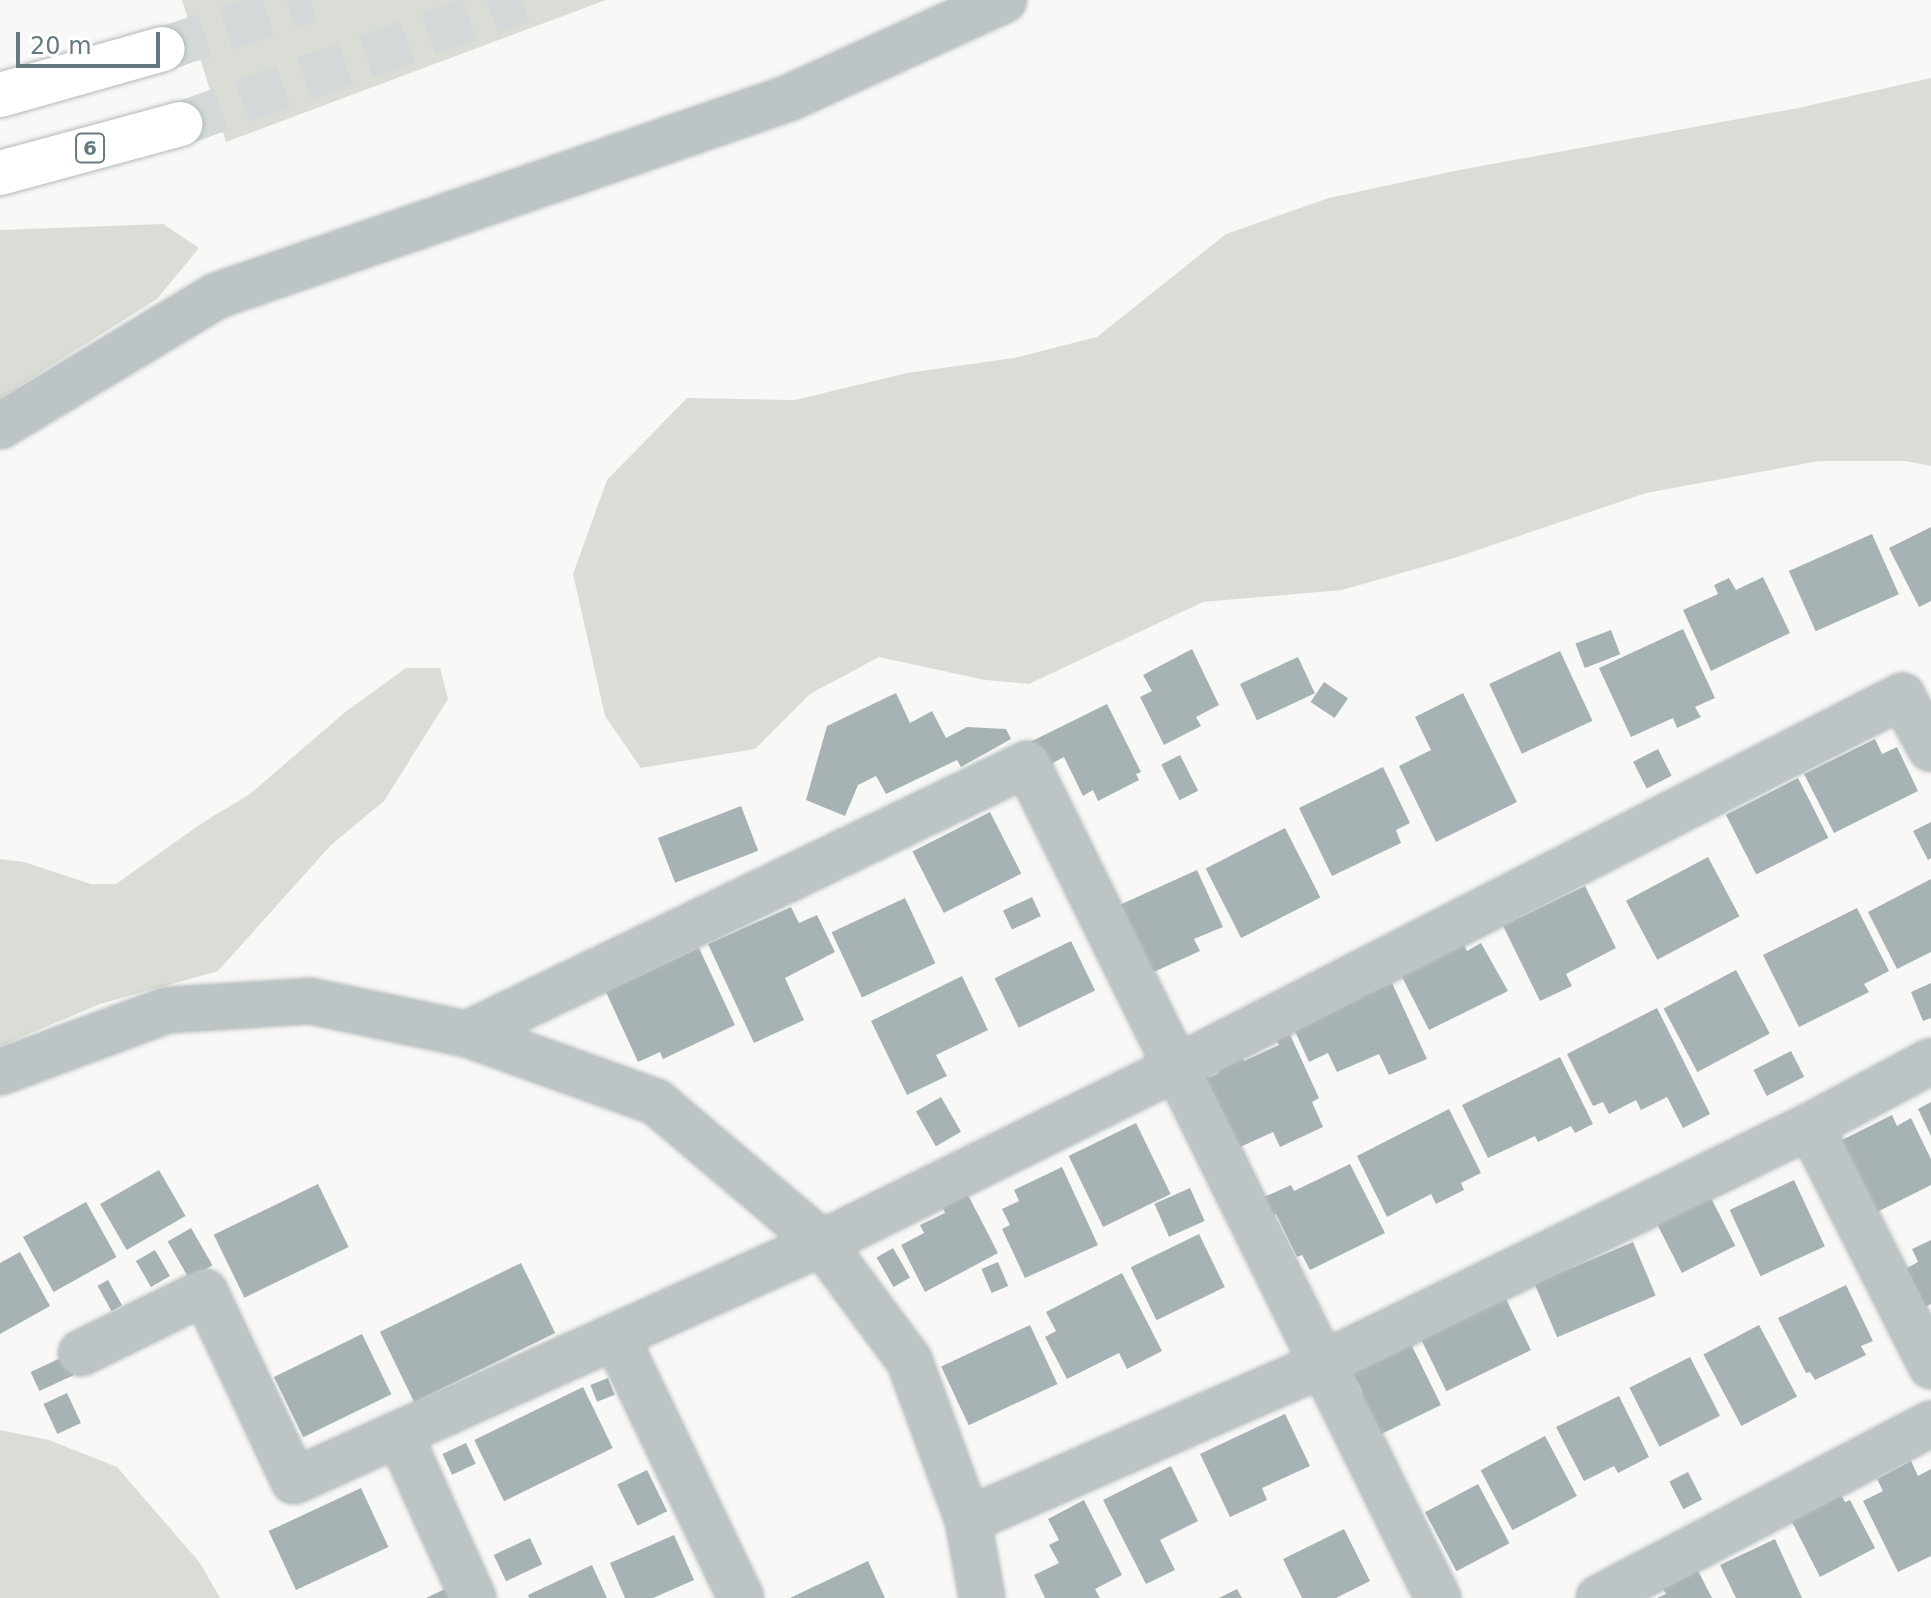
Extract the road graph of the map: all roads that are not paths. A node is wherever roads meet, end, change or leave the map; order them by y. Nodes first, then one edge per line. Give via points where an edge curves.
1 (1004, 0) edge
2 (163, 49) tunnel mouth
3 (0, 95) edge
4 (180, 124) tunnel mouth
5 (0, 173) edge
6 (0, 426) edge
7 (1931, 749) edge
8 (467, 1034) junction
9 (1931, 1061) edge
10 (1178, 1067) junction
11 (0, 1072) edge
12 (1810, 1126) junction
13 (822, 1243) junction
14 (616, 1337) junction
15 (81, 1353) dead end
16 (1321, 1365) junction
17 (1931, 1366) edge
18 (1931, 1424) edge
19 (400, 1436) junction
20 (968, 1520) junction
21 (473, 1598) edge
22 (741, 1598) edge
23 (982, 1598) edge
24 (1438, 1598) edge
25 (1599, 1598) edge

1 - 6 street via 789,98 216,296
2 - 3 highway
4 - 5 highway, 6
7 - 10 street via 1902,696
8 - 10 street via 1027,764
8 - 11 street via 310,1001 168,1010
8 - 13 street via 656,1102
9 - 12 street
10 - 13 street
10 - 16 street
12 - 16 street
12 - 17 street
13 - 14 street
13 - 20 street via 909,1360
14 - 19 street
14 - 22 street
15 - 19 street via 205,1292 294,1481
16 - 20 street
16 - 24 street
18 - 25 street
19 - 21 street
20 - 23 street

